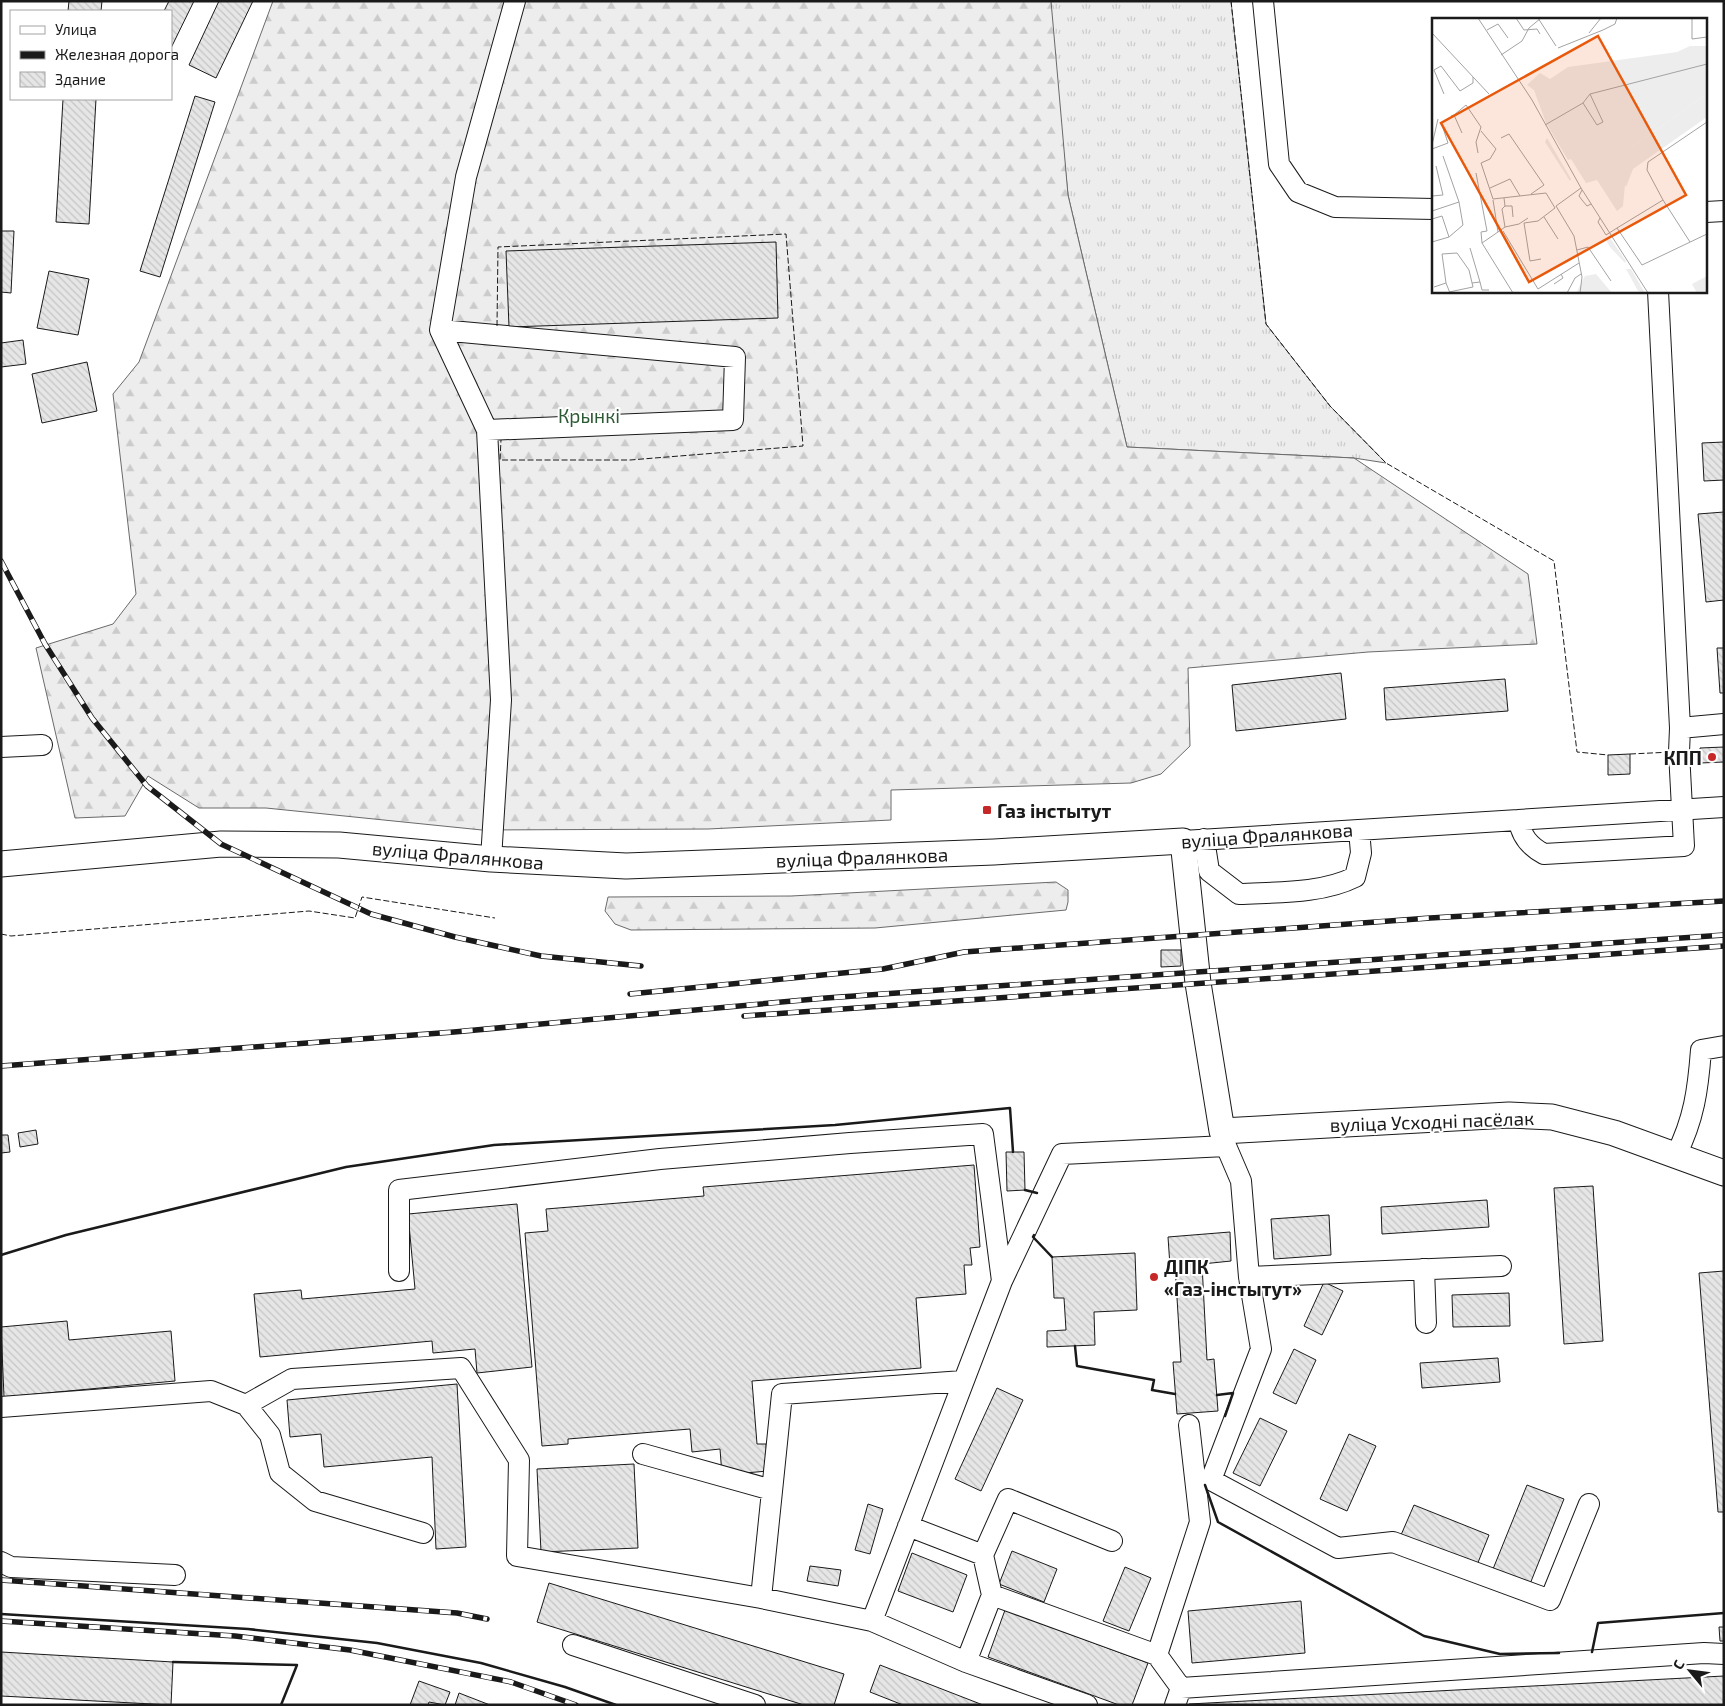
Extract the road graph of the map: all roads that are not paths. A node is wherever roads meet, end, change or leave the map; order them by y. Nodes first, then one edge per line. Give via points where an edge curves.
1 (515, 1) edge
2 (1263, 1) edge
3 (1432, 209) edge
4 (1724, 211) edge
5 (1708, 212) edge
6 (1658, 292) edge
7 (440, 330) junction
8 (487, 430) junction
9 (1724, 724) edge
10 (1680, 728) junction
11 (42, 745) dead end
12 (1, 747) edge
13 (1724, 807) edge
14 (1684, 810) junction
15 (1519, 820) junction
16 (1359, 830) junction
17 (1194, 840) junction
18 (491, 860) junction
19 (1, 864) edge
20 (1724, 1046) edge
21 (1224, 1138) junction
22 (1676, 1154) junction
23 (1724, 1173) edge
24 (1500, 1266) dead end
25 (1424, 1269) junction
26 (399, 1272) dead end
27 (1249, 1277) junction
28 (1002, 1281) junction
29 (1426, 1323) dead end
30 (964, 1381) junction
31 (246, 1405) junction
32 (1, 1407) edge
33 (1189, 1425) dead end
34 (643, 1454) dead end
35 (772, 1490) junction
36 (1589, 1504) dead end
37 (908, 1526) junction
38 (423, 1533) dead end
39 (1112, 1541) dead end
40 (983, 1555) junction
41 (1, 1562) edge
42 (174, 1576) dead end
43 (992, 1595) junction
44 (761, 1598) junction
45 (872, 1622) junction
46 (573, 1645) dead end
47 (1724, 1654) edge
48 (1157, 1655) junction
49 (966, 1662) junction
50 (1178, 1697) edge
51 (755, 1705) edge
52 (1086, 1705) edge

1 - 7 street via 466,177
2 - 3 street via 1279,164 1298,192 1335,207
4 - 5 street
6 - 10 street
7 - 8 street
7 - 8 street via 735,357 733,420
8 - 18 street via 501,700
9 - 10 street
10 - 14 street
11 - 12 street
13 - 14 street, вуліца Фралянкова
14 - 15 street, вуліца Фралянкова
14 - 15 street via 1684,846 1544,854 1521,833
15 - 16 street, вуліца Фралянкова
16 - 17 street, вуліца Фралянкова
16 - 17 street via 1361,853 1355,877 1341,884 1278,892 1239,894 1209,871
17 - 18 main road, вуліца Фралянкова via 994,852 626,866
17 - 21 main road via 1198,983
18 - 19 main road, вуліца Фралянкова via 338,845 221,844
20 - 22 street via 1701,1050 1695,1109
21 - 22 main road, вуліца Усходні пасёлак via 1509,1115 1552,1117
21 - 27 street via 1241,1181
21 - 28 street via 1062,1154
22 - 23 main road, вуліца Усходні пасёлак
24 - 25 street
25 - 27 street
25 - 29 street
26 - 28 street via 399,1190 660,1159 983,1134
27 - 36 street via 1261,1349 1211,1480 1338,1548 1393,1542 1550,1600
28 - 30 street
30 - 35 street via 782,1394
30 - 37 street
31 - 32 street via 211,1391
31 - 38 street via 270,1435 280,1473 316,1501
31 - 44 street via 292,1379 461,1368 519,1460 517,1556
33 - 48 street via 1200,1522
34 - 35 street
35 - 44 street
37 - 40 street
37 - 45 street
39 - 40 street via 1008,1499
40 - 43 street
41 - 42 street via 11,1567
43 - 48 street
43 - 49 street
44 - 45 street
45 - 49 street
46 - 51 street
47 - 50 street via 1704,1653
48 - 50 street
49 - 52 street

